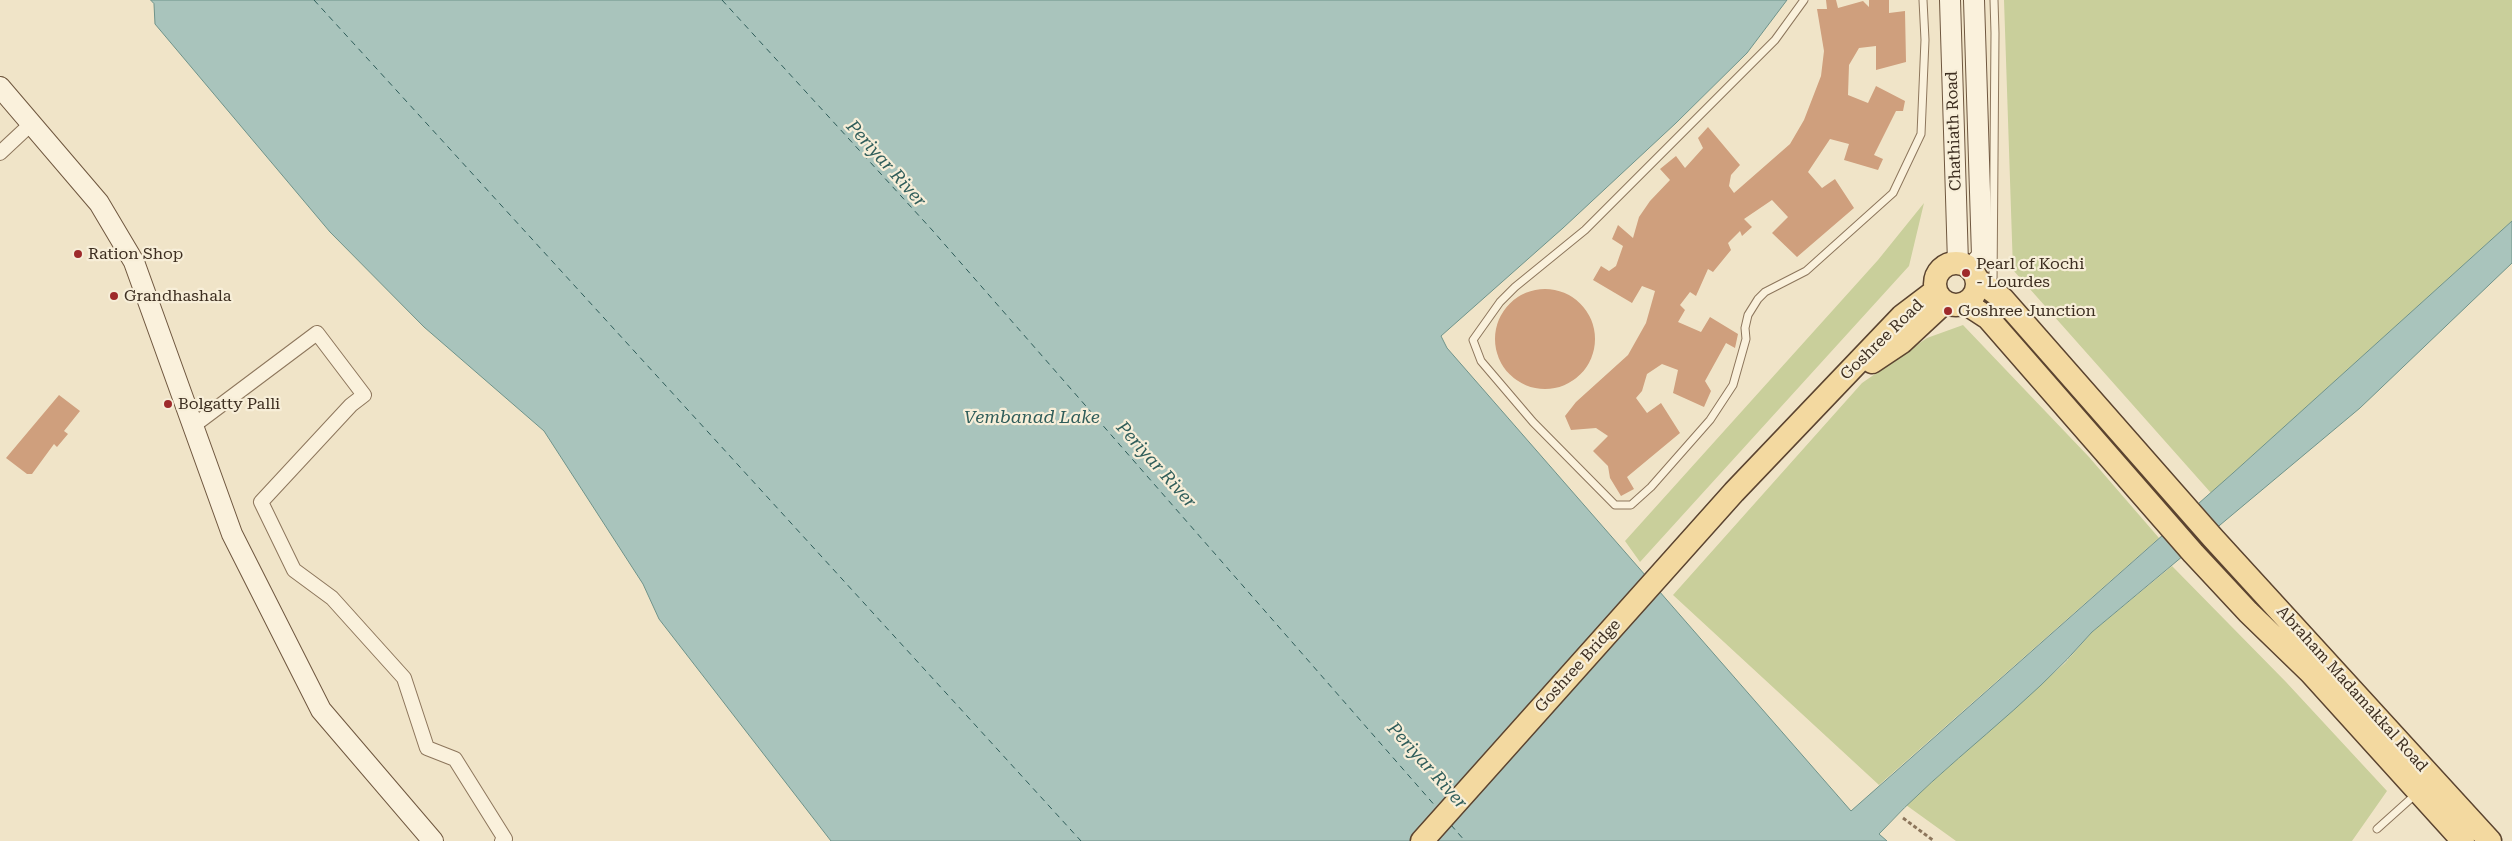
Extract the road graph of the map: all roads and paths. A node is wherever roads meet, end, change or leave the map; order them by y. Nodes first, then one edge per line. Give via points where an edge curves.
1 (1804, 0) edge
2 (1923, 0) edge
3 (1950, 0) edge
4 (1974, 0) edge
5 (1994, 0) edge
6 (0, 87) edge
7 (31, 124) junction
8 (0, 153) edge
9 (1976, 272) junction
10 (1949, 299) junction
11 (193, 426) junction
12 (1734, 492) joint
13 (2419, 792) junction
14 (1903, 818) dead end
15 (2377, 829) dead end
16 (433, 841) edge
17 (502, 841) edge
18 (1422, 841) edge
19 (1934, 841) edge
20 (2463, 841) edge
21 (2490, 841) edge

1 - 2 lane via 1775,40 1585,230 1515,286 1473,340 1481,361 1533,422 1615,505 1631,506 1710,420 1733,384 1746,338 1748,315 1758,299 1765,292 1806,271 1893,193 1921,134 1925,40
3 - 9 street, Chathiath Road
4 - 9 street, Chathiath Road
5 - 9 lane via 1995,53
6 - 7 street
7 - 8 street
7 - 11 street via 99,203 134,262
9 - 10 main road via 1976,294
9 - 10 main road via 1948,264 1939,271 1935,280
9 - 21 main road, Abraham Madamakkal Road
10 - 12 main road, Goshree Road via 1902,316
10 - 13 main road, Abraham Madamakkal Road via 1988,318 2193,553 2311,673
11 - 16 street via 232,534 321,710
11 - 17 street via 317,333 364,395 262,502 294,570 332,598 404,678 427,748 455,759 505,838
12 - 18 main road, Goshree Bridge
13 - 15 lane
13 - 20 main road, Abraham Madamakkal Road
14 - 19 path

